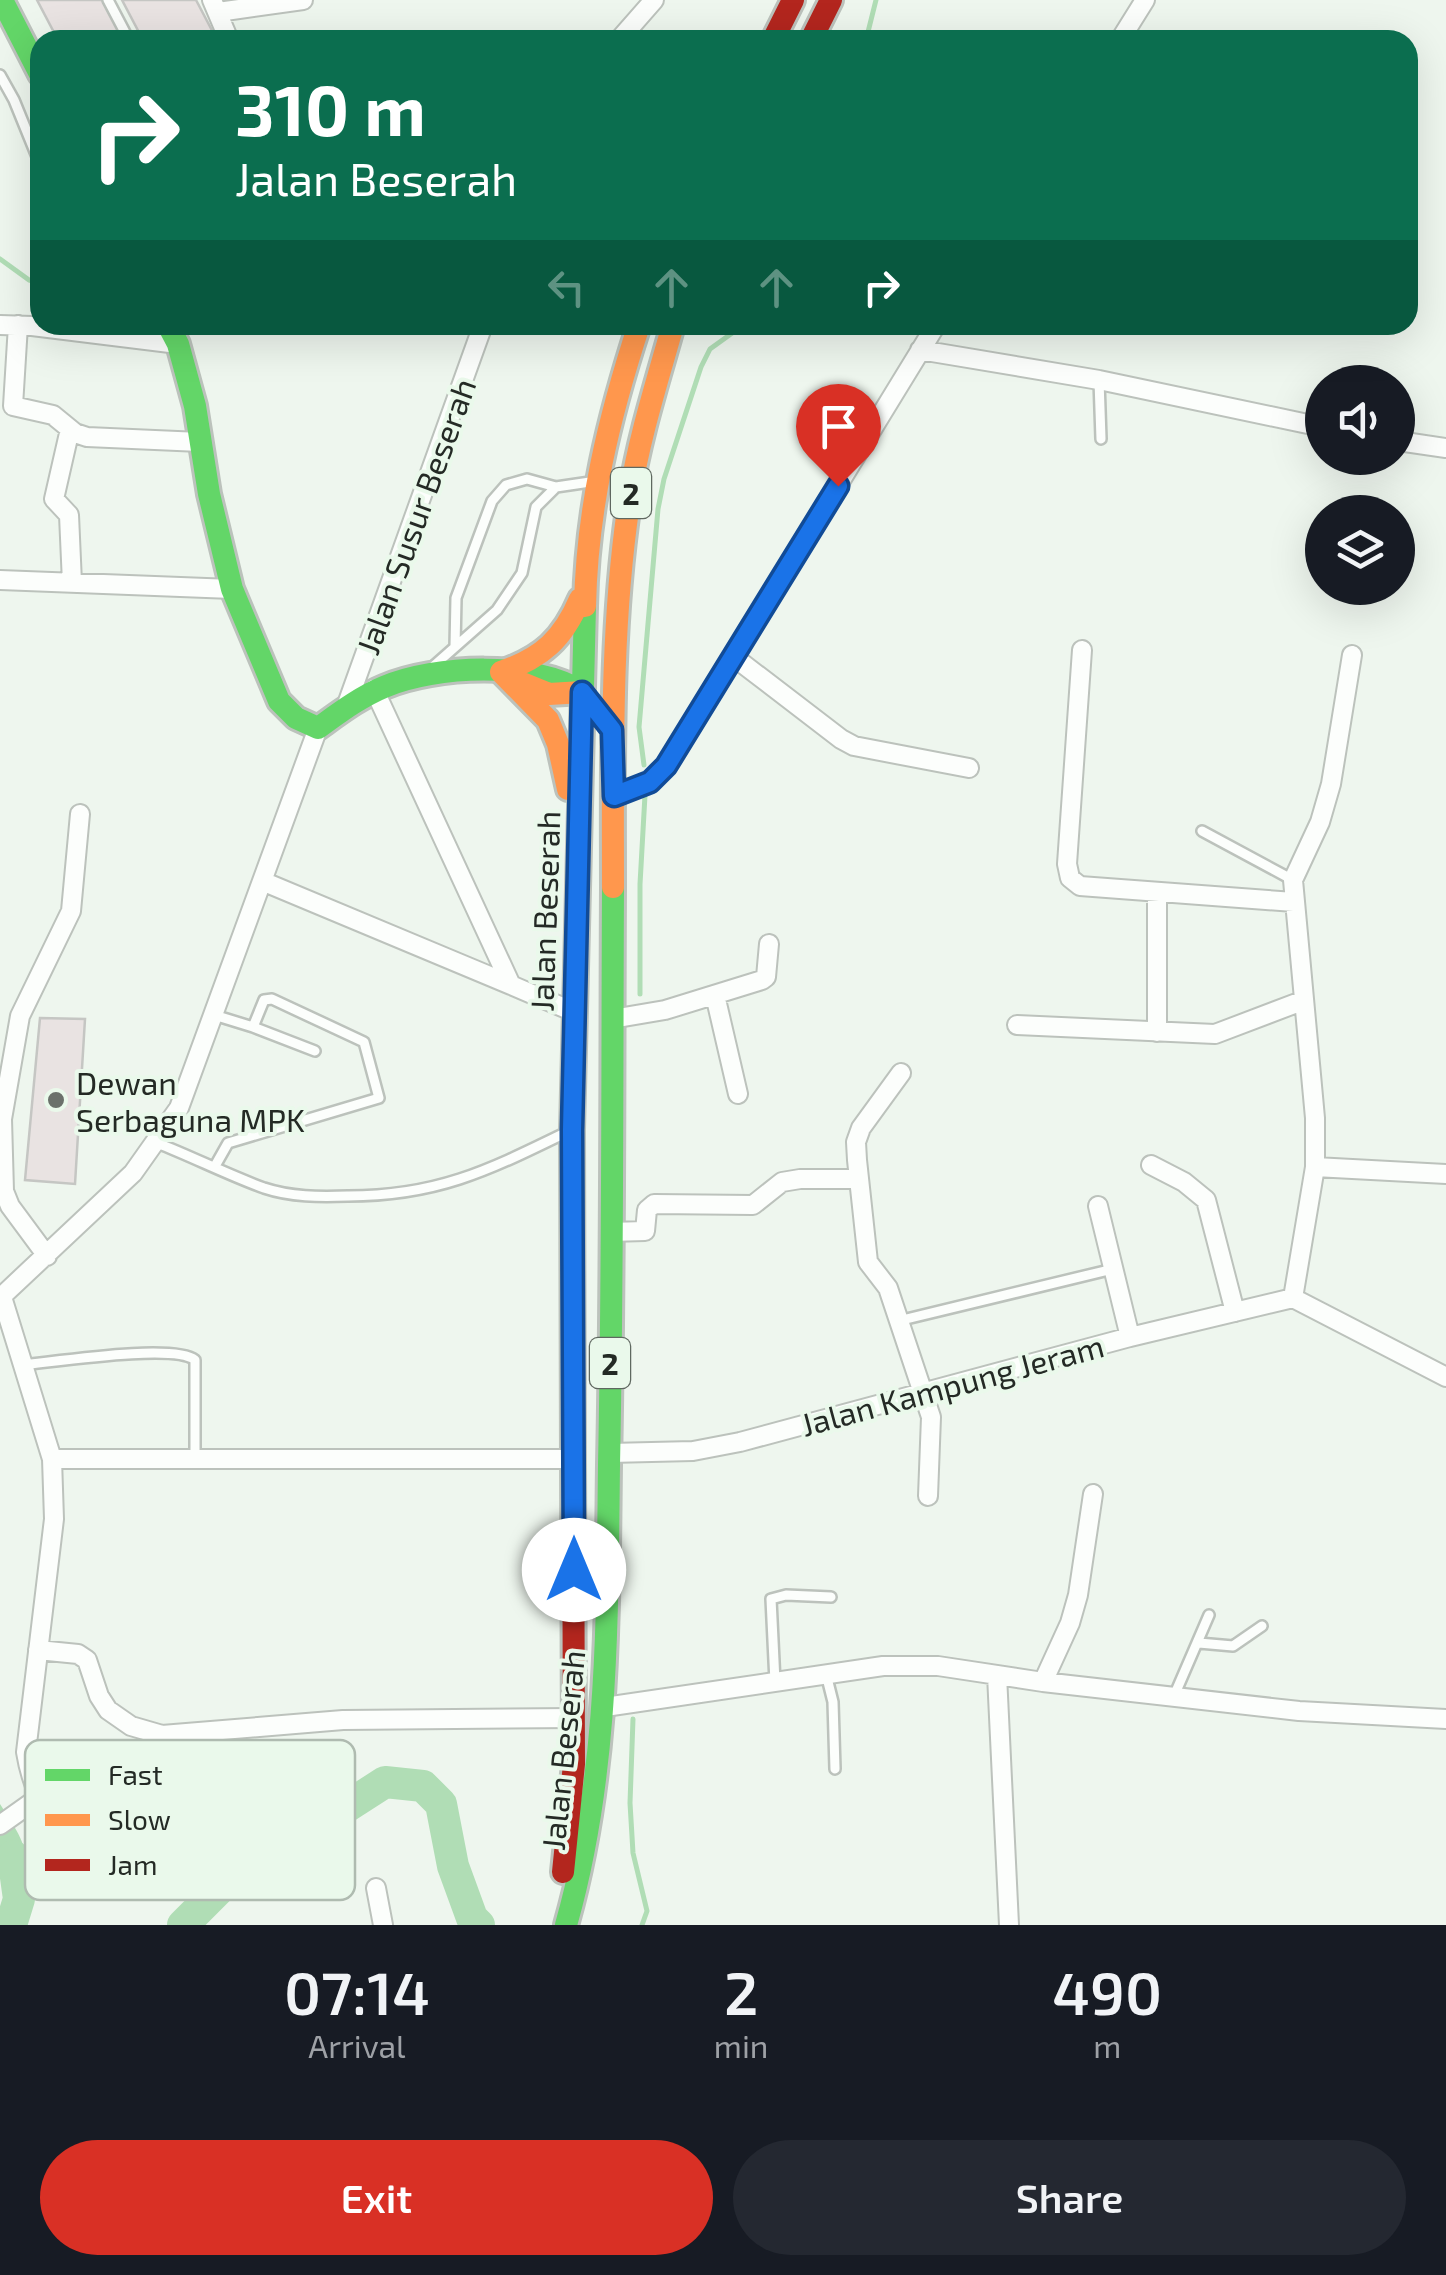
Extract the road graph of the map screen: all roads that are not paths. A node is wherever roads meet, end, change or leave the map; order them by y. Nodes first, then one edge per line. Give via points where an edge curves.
1 (2, 0) edge
2 (108, 0) edge
3 (303, 0) edge
4 (654, 0) edge
5 (793, 0) edge
6 (831, 0) edge
7 (1145, 0) edge
8 (215, 6) edge
9 (6, 23) edge
10 (124, 30) edge
11 (225, 30) edge
12 (628, 30) edge
13 (778, 30) edge
14 (816, 30) edge
15 (1126, 30) edge
16 (30, 59) edge
17 (0, 75) edge
18 (30, 139) edge
19 (9, 325) edge
20 (173, 335) edge
21 (479, 335) edge
22 (636, 335) edge
23 (671, 335) edge
24 (930, 335) edge
25 (920, 350) junction
26 (1099, 380) junction
27 (1305, 423) edge
28 (70, 428) junction
29 (1101, 439) dead end
30 (200, 442) junction
31 (1415, 443) edge
32 (1446, 448) edge
33 (596, 480) junction
34 (556, 487) junction
35 (0, 580) edge
36 (72, 583) junction
37 (586, 587) junction
38 (232, 589) junction
39 (455, 647) junction
40 (1082, 650) dead end
41 (1352, 655) dead end
42 (734, 657) junction
43 (616, 665) junction
44 (427, 672) junction
45 (501, 672) junction
46 (374, 689) junction
47 (582, 692) junction
48 (346, 707) junction
49 (318, 728) junction
50 (612, 730) junction
51 (969, 768) dead end
52 (614, 796) junction
53 (80, 814) dead end
54 (1202, 832) dead end
55 (579, 841) junction
56 (1293, 880) junction
57 (262, 881) junction
58 (1158, 892) junction
59 (1294, 902) junction
60 (769, 944) dead end
61 (511, 985) junction
62 (715, 995) junction
63 (1302, 1001) junction
64 (574, 1012) junction
65 (214, 1015) junction
66 (612, 1019) junction
67 (1017, 1025) dead end
68 (254, 1027) junction
69 (1156, 1032) junction
70 (316, 1051) dead end
71 (901, 1074) dead end
72 (738, 1094) dead end
73 (1, 1119) edge
74 (572, 1130) junction
75 (157, 1143) junction
76 (1151, 1165) dead end
77 (216, 1166) junction
78 (1315, 1167) junction
79 (1446, 1174) edge
80 (859, 1179) junction
81 (1098, 1206) dead end
82 (610, 1232) junction
83 (48, 1256) junction
84 (1113, 1269) junction
85 (1, 1298) edge
86 (1293, 1298) junction
87 (1234, 1312) junction
88 (898, 1321) junction
89 (1130, 1337) junction
90 (22, 1365) junction
91 (1446, 1378) edge
92 (924, 1390) junction
93 (610, 1453) junction
94 (52, 1459) junction
95 (195, 1459) junction
96 (575, 1459) junction
97 (1093, 1494) dead end
98 (928, 1496) dead end
99 (831, 1597) dead end
100 (1209, 1614) dead end
101 (1262, 1626) dead end
102 (1199, 1643) junction
103 (38, 1650) junction
104 (826, 1674) junction
105 (997, 1676) junction
106 (775, 1682) junction
107 (1043, 1682) junction
108 (1174, 1696) junction
109 (605, 1708) junction
110 (574, 1718) junction
111 (1446, 1720) edge
112 (27, 1740) edge
113 (835, 1769) dead end
114 (25, 1808) edge
115 (0, 1826) edge
116 (376, 1888) dead end
117 (383, 1925) edge
118 (557, 1925) edge
119 (566, 1925) edge
120 (1009, 1925) edge

1 - 9 main road
2 - 10 lane
3 - 8 street
4 - 12 street
5 - 13 main road
6 - 14 main road
7 - 15 street
8 - 11 street
9 - 16 main road
17 - 18 lane
19 - 28 street via 13,406 53,415
20 - 30 main road
21 - 48 street, Jalan Susur Beserah
22 - 33 main road, Jalan Beserah / 2
23 - 43 main road, Jalan Beserah / 2 via 630,496
24 - 25 street
25 - 26 street
25 - 42 street
26 - 27 street
26 - 29 lane
28 - 30 street via 87,437
28 - 36 street via 54,499 69,515
30 - 38 main road
31 - 32 street
33 - 34 lane
33 - 37 main road, Jalan Beserah / 2
34 - 39 lane via 536,507 522,573 497,610
34 - 39 lane via 528,480 506,485 492,501 456,598
35 - 36 street
36 - 38 street
37 - 45 main road via 548,652
37 - 47 main road, Jalan Beserah / 2
38 - 49 main road via 279,701 300,723
39 - 44 lane
40 - 58 street via 1070,878 1080,886
41 - 56 street via 1331,784
42 - 51 street via 854,746
42 - 52 street via 666,766 650,782
43 - 47 main road
43 - 50 main road, Jalan Beserah / 2
44 - 45 main road
44 - 46 main road
45 - 47 main road via 543,673
45 - 55 main road via 548,720
46 - 48 main road
46 - 61 street
47 - 50 main road
47 - 55 main road, Jalan Beserah / 2
48 - 49 main road
49 - 57 street
50 - 52 main road, Jalan Beserah / 2
52 - 66 main road, Jalan Beserah / 2
53 - 73 street via 71,910 20,1016
54 - 56 lane
55 - 64 main road, Jalan Beserah / 2
56 - 59 street
57 - 61 street
57 - 65 street
58 - 59 street
58 - 69 street
59 - 63 street
60 - 62 street via 766,978
61 - 64 street
62 - 66 street
62 - 72 street
63 - 69 street via 1215,1034
63 - 78 street
64 - 74 main road, Jalan Beserah / 2
65 - 68 lane
65 - 75 street via 184,1097
66 - 82 main road, Jalan Beserah / 2
67 - 69 street
68 - 70 lane
68 - 77 lane via 264,1000 272,999 364,1042 379,1098 228,1144
71 - 80 street via 861,1128
73 - 83 street via 4,1190
74 - 77 lane via 479,1175 380,1196 306,1197
74 - 96 main road, Jalan Beserah / 2
75 - 77 lane
75 - 83 street
76 - 87 street via 1206,1200
78 - 79 street
78 - 86 street
80 - 82 street via 782,1182 753,1204 654,1204 646,1210 645,1231
80 - 88 street via 868,1262 888,1288
81 - 84 street
82 - 93 main road, Jalan Beserah / 2
83 - 85 street
84 - 88 lane
84 - 89 street
85 - 90 street
86 - 87 street, Jalan Kampung Jeram
86 - 91 street
87 - 89 street, Jalan Kampung Jeram
88 - 92 street
89 - 92 street, Jalan Kampung Jeram
90 - 94 street
90 - 95 lane via 188,1354 196,1360
92 - 93 street, Jalan Kampung Jeram via 724,1446
92 - 98 street via 932,1441
93 - 109 main road, Jalan Beserah / 2
94 - 95 street
94 - 103 street via 54,1519
95 - 96 street
96 - 110 main road, Jalan Beserah / 2
97 - 107 street via 1074,1609
99 - 106 lane via 771,1599
100 - 102 lane
101 - 102 lane via 1233,1646
102 - 108 lane
103 - 110 street via 87,1660 108,1710 162,1735 342,1720
103 - 112 street
104 - 105 street via 938,1666
104 - 106 street
104 - 113 lane
105 - 107 street
105 - 120 street
106 - 109 street
107 - 108 street
108 - 111 street
109 - 119 main road, Jalan Beserah / 2 via 590,1824
110 - 118 main road, Jalan Beserah / 2
114 - 115 street
116 - 117 street

